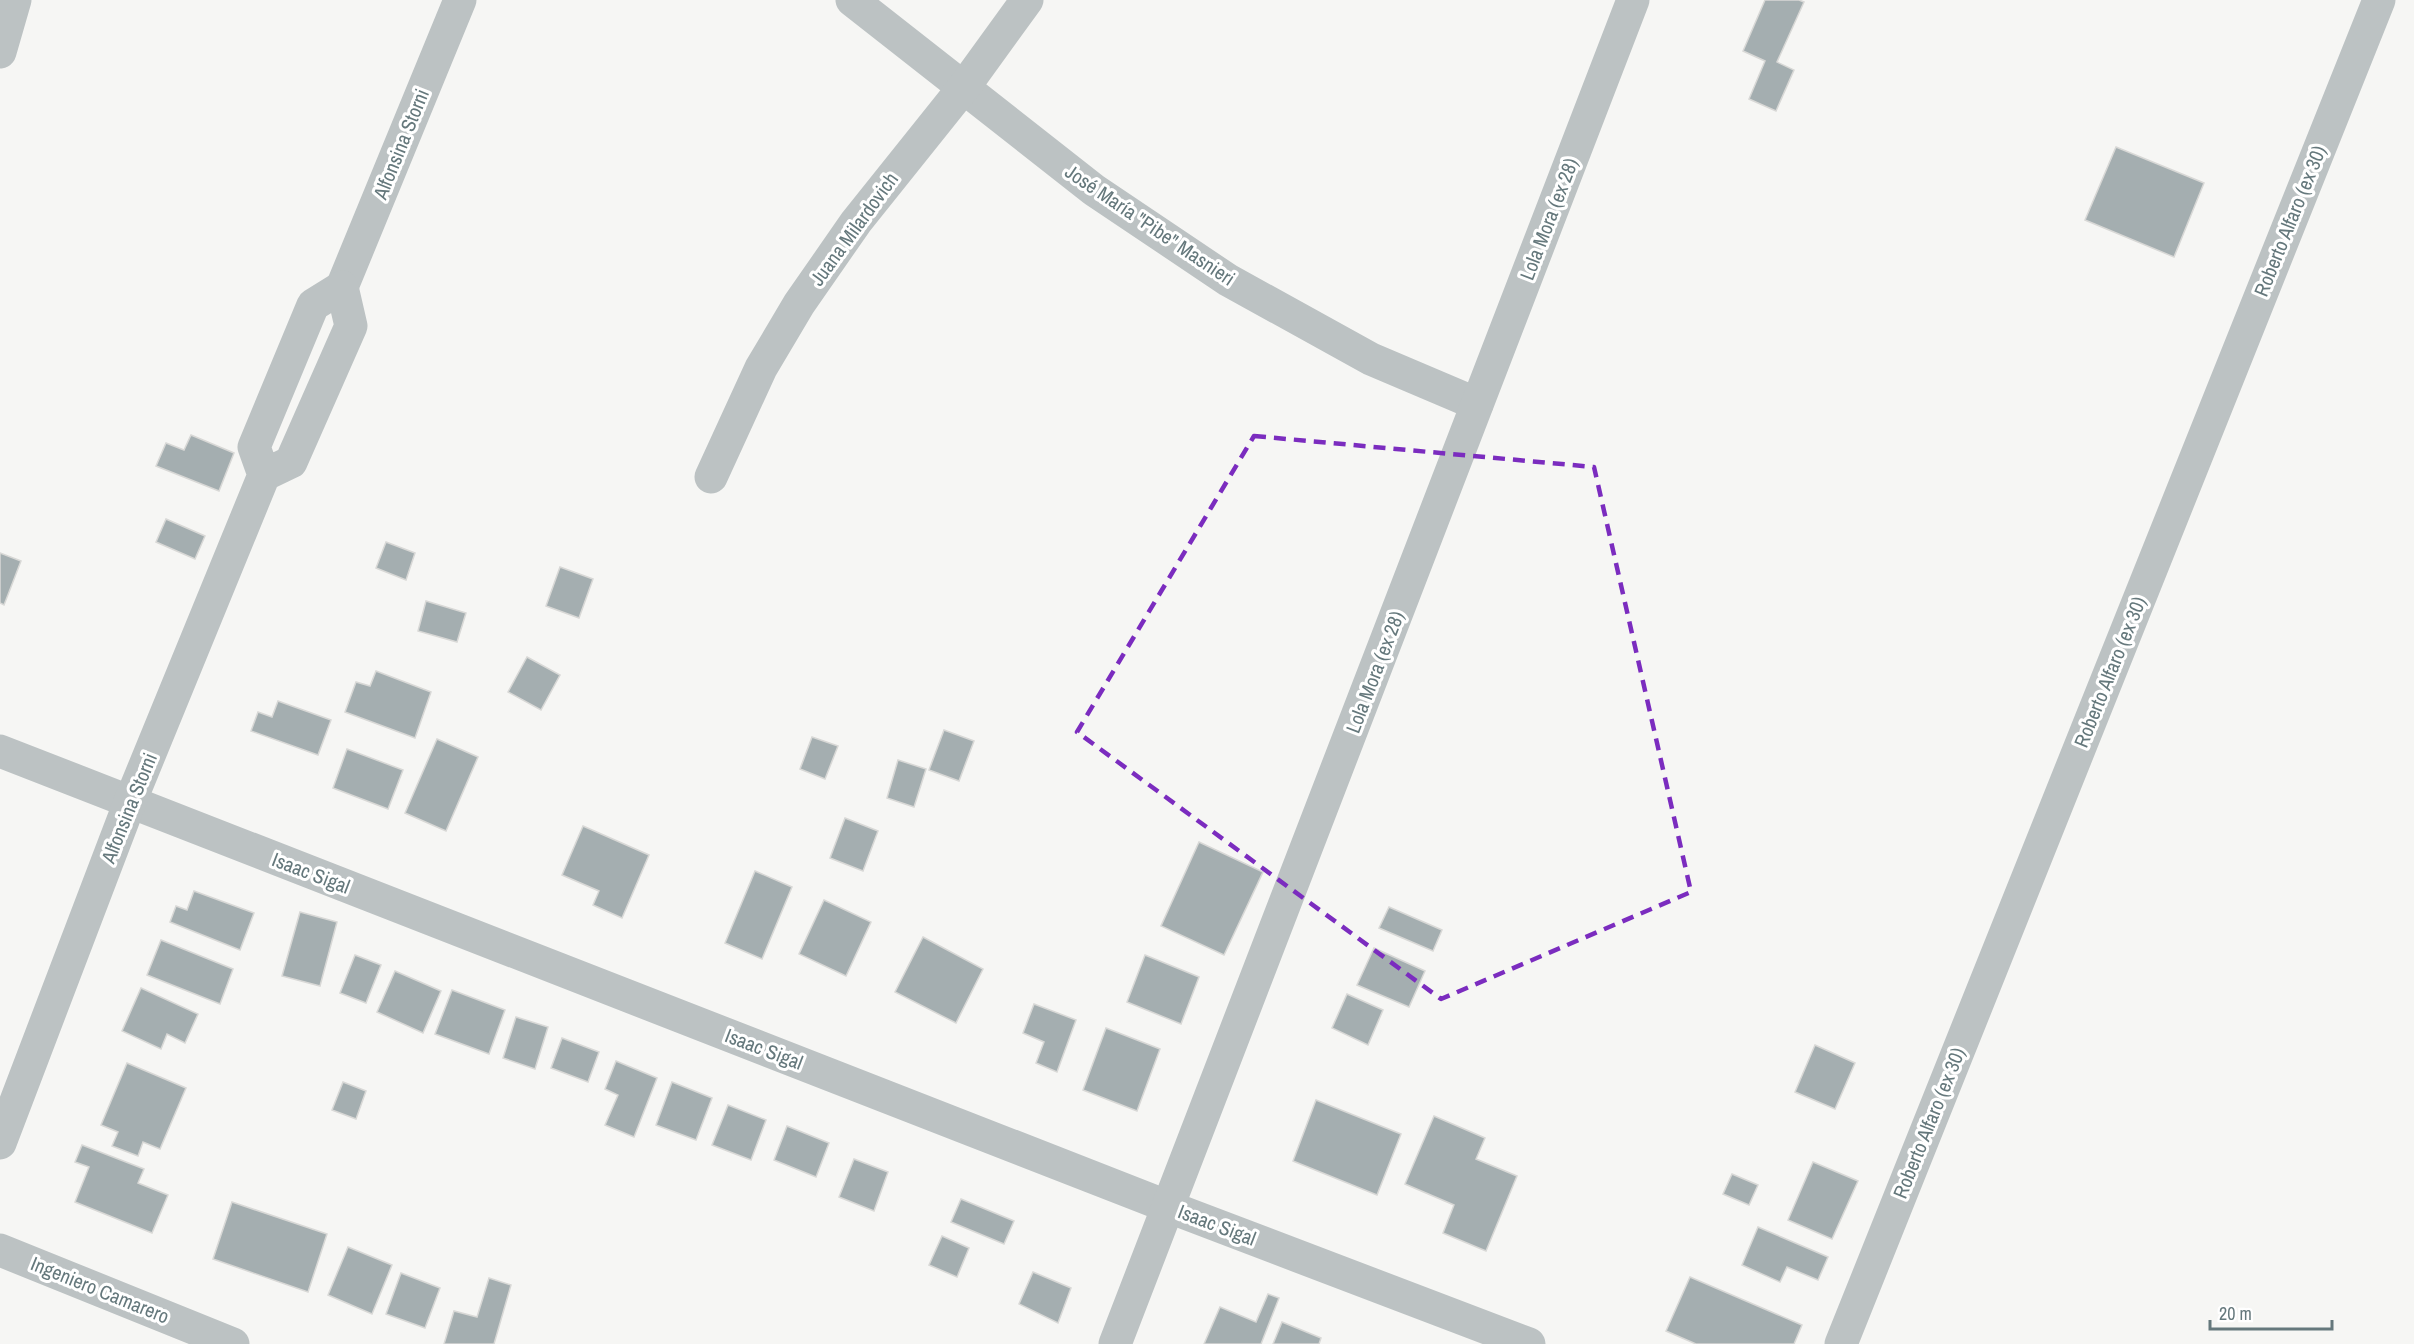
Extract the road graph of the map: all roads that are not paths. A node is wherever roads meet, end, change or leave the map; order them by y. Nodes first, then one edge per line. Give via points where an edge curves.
1 (15, 0) edge
2 (460, 0) edge
3 (852, 0) edge
4 (1028, 0) edge
5 (1633, 0) edge
6 (2379, 0) edge
7 (0, 52) edge
8 (964, 87) junction
9 (342, 287) junction
10 (1477, 404) junction
11 (264, 475) junction
12 (711, 477) dead end
13 (0, 751) edge
14 (130, 802) junction
15 (0, 1143) edge
16 (1169, 1207) junction
17 (0, 1250) edge
18 (233, 1344) edge
19 (1115, 1344) edge
20 (1529, 1344) edge
21 (1841, 1344) edge

1 - 7 street
2 - 9 street, Alfonsina Storni
3 - 8 street, José María "Pibe" Masnieri
4 - 8 street, Juana Milardovich
5 - 10 street, Lola Mora (ex 28)
6 - 21 street, Roberto Alfaro (ex 30)
8 - 10 street, José María "Pibe" Masnieri via 1094,190 1228,280 1371,359
8 - 12 street, Juana Milardovich via 856,222 799,304 761,368
9 - 11 street via 313,305 258,436 254,447
9 - 11 street via 351,326 291,462
10 - 16 street, Lola Mora (ex 28)
11 - 14 street, Alfonsina Storni
13 - 14 street, Isaac Sigal
14 - 15 street, Alfonsina Storni
14 - 16 street, Isaac Sigal
16 - 19 street, Lola Mora (ex 28)
16 - 20 street, Isaac Sigal
17 - 18 street, Ingeniero Camarero

